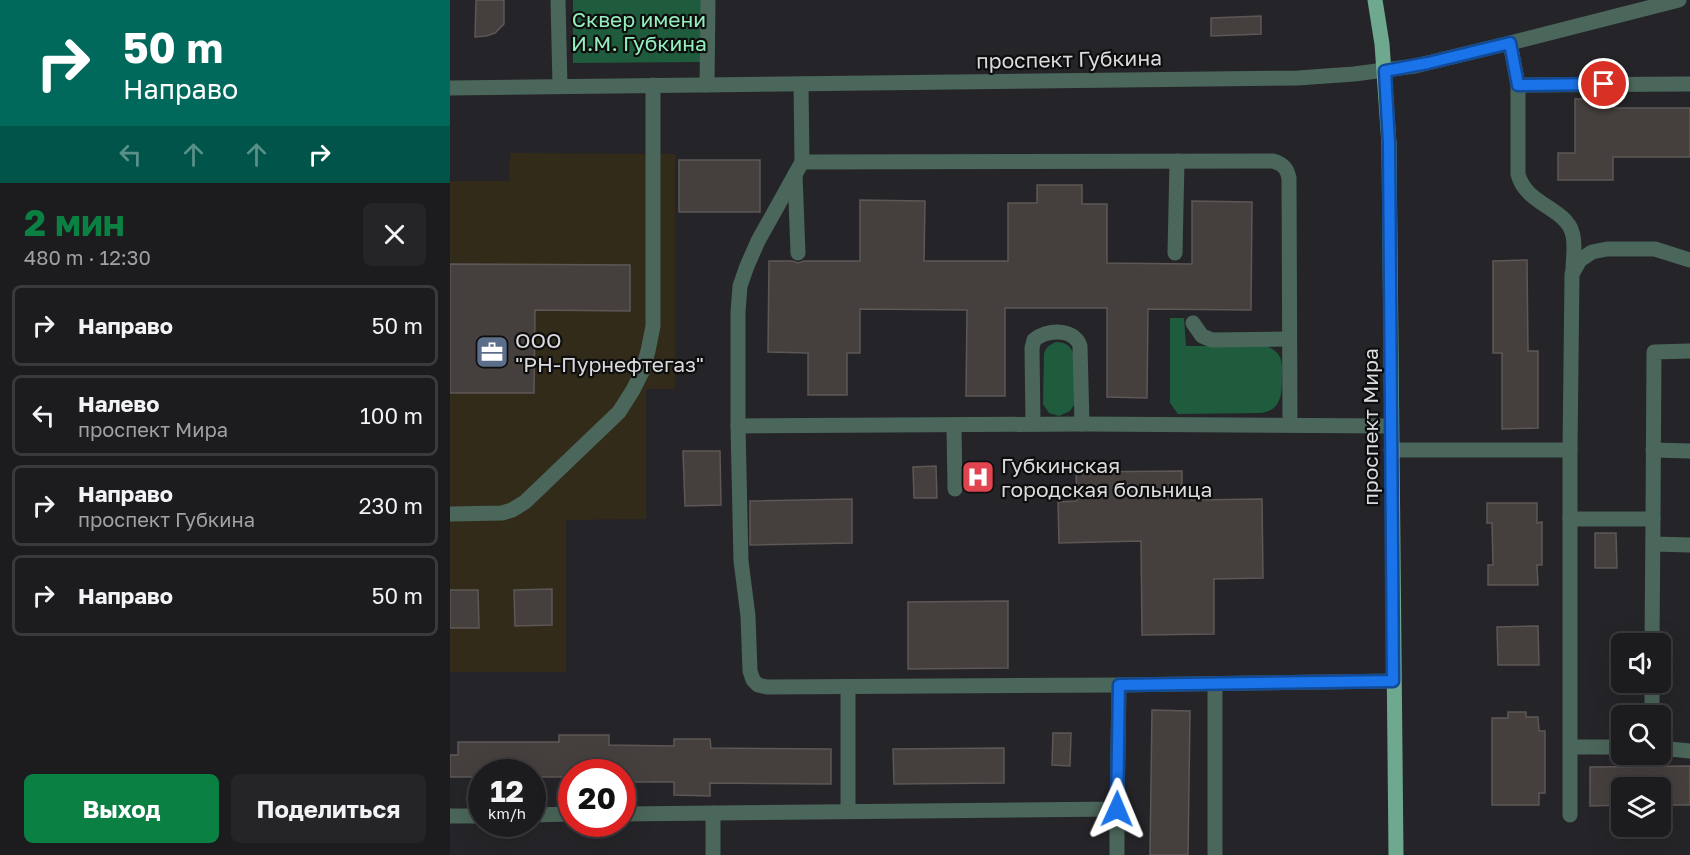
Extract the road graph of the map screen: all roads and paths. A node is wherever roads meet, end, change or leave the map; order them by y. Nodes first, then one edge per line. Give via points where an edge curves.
1 (558, 0) edge
2 (708, 0) edge
3 (1375, 0) edge
4 (1679, 0) edge
5 (1510, 43) junction
6 (1385, 71) junction
7 (801, 84) junction
8 (1690, 84) edge
9 (652, 85) junction
10 (706, 85) junction
11 (1518, 85) junction
12 (560, 86) junction
13 (450, 88) edge
14 (1177, 161) junction
15 (798, 168) junction
16 (798, 253) dead end
17 (1175, 253) dead end
18 (1690, 260) edge
19 (1572, 274) junction
20 (1193, 323) dead end
21 (1289, 339) junction
22 (1690, 351) edge
23 (1033, 424) junction
24 (1082, 424) junction
25 (1290, 425) junction
26 (738, 426) junction
27 (954, 426) junction
28 (1391, 426) junction
29 (1391, 450) junction
30 (1570, 450) junction
31 (1653, 450) junction
32 (1690, 451) edge
33 (955, 489) dead end
34 (450, 514) edge
35 (1570, 519) junction
36 (1653, 519) junction
37 (1653, 544) junction
38 (1690, 545) edge
39 (1652, 633) edge
40 (1393, 681) junction
41 (1215, 684) junction
42 (1119, 685) junction
43 (848, 687) junction
44 (1571, 747) junction
45 (1611, 747) edge
46 (1671, 749) edge
47 (1690, 751) edge
48 (1117, 809) junction
49 (848, 811) junction
50 (713, 813) junction
51 (636, 814) edge
52 (1570, 815) dead end
53 (450, 816) edge
54 (468, 816) edge
55 (713, 855) edge
56 (1117, 855) edge
57 (1215, 855) edge
58 (1396, 855) edge

1 - 12 street
2 - 10 street
3 - 6 main road, проспект Мира
4 - 5 street, проспект Губкина
5 - 6 street, проспект Губкина
5 - 11 street
6 - 7 street, проспект Губкина via 1298,78
6 - 28 main road, проспект Мира
7 - 10 street, проспект Губкина
7 - 15 street
8 - 11 street
9 - 10 street, проспект Губкина
9 - 12 street, проспект Губкина
9 - 34 street via 653,326 642,372 619,411 525,502 502,513
11 - 19 street via 1520,183 1572,230
12 - 13 street, проспект Губкина
14 - 15 street
14 - 17 street
14 - 21 street via 1273,161 1287,170
15 - 16 street
15 - 26 street via 758,241 740,286
18 - 19 street via 1655,249 1607,249 1580,260
19 - 30 street
20 - 21 street via 1202,336 1212,340
21 - 25 street
22 - 31 street via 1654,352
23 - 24 street
23 - 24 street via 1032,348 1034,340 1045,333 1067,333 1078,339
23 - 27 street
24 - 25 street
25 - 28 street
26 - 27 street
26 - 43 street via 741,561 753,680 767,687
27 - 33 street
28 - 29 main road, проспект Мира
29 - 30 street
29 - 40 main road, проспект Мира
30 - 35 street
31 - 32 street
31 - 36 street
35 - 36 street
35 - 44 street
36 - 37 street
37 - 38 street
37 - 39 street
40 - 41 street
40 - 58 main road, проспект Мира
41 - 42 street
41 - 57 street
42 - 43 street
42 - 48 street
43 - 49 street
44 - 45 street
44 - 52 street
46 - 47 street
48 - 49 street
48 - 56 street
49 - 50 street
50 - 51 street
50 - 55 street
53 - 54 street

